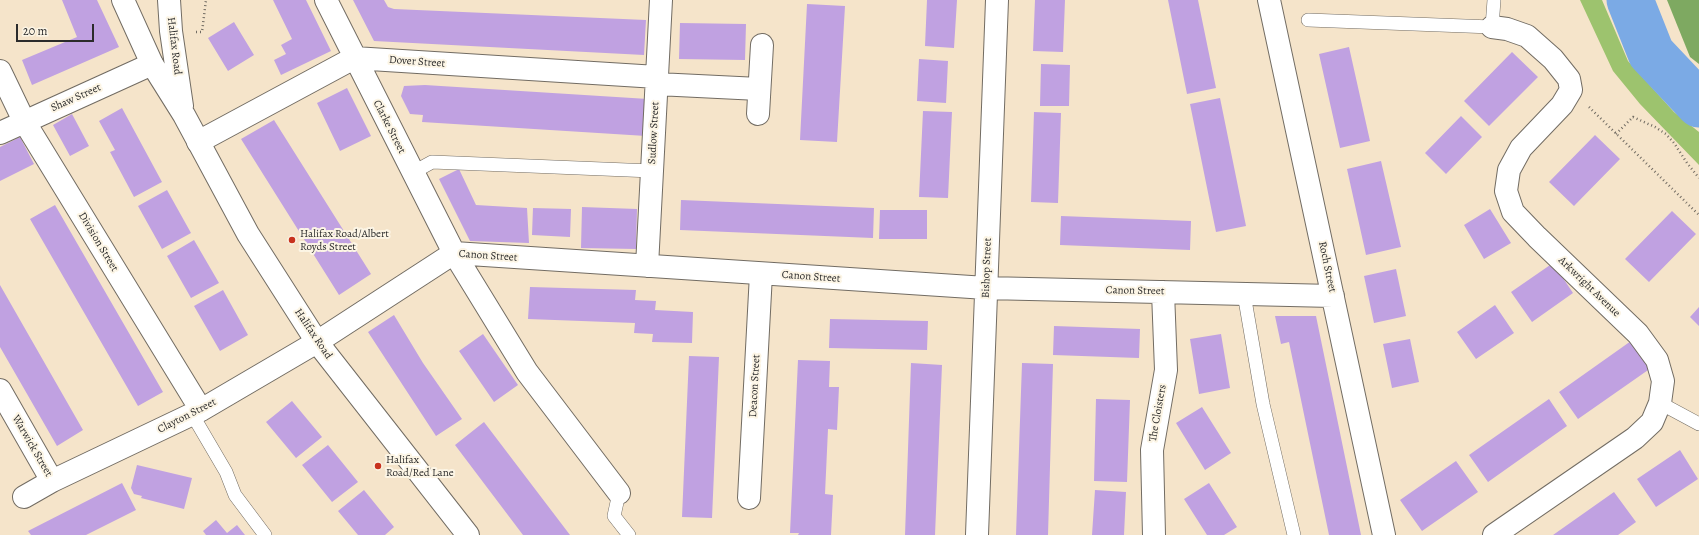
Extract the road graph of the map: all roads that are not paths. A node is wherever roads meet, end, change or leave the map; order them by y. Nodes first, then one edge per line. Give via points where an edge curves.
1 (123, 0) edge
2 (170, 0) edge
3 (326, 0) edge
4 (661, 0) edge
5 (997, 0) edge
6 (1268, 0) edge
7 (1494, 0) edge
8 (1308, 20) dead end
9 (1492, 27) junction
10 (762, 45) dead end
11 (354, 58) junction
12 (152, 64) junction
13 (0, 71) edge
14 (657, 80) junction
15 (759, 89) junction
16 (758, 114) dead end
17 (184, 115) junction
18 (24, 121) junction
19 (0, 133) edge
20 (198, 142) junction
21 (652, 171) junction
22 (412, 173) junction
23 (454, 253) junction
24 (647, 266) junction
25 (761, 274) junction
26 (986, 288) junction
27 (1163, 292) junction
28 (1244, 294) junction
29 (1333, 296) junction
30 (316, 342) junction
31 (0, 390) edge
32 (1660, 403) junction
33 (196, 412) junction
34 (1699, 424) edge
35 (52, 481) junction
36 (619, 492) joint
37 (24, 497) dead end
38 (748, 498) dead end
39 (265, 535) edge
40 (468, 535) edge
41 (629, 535) edge
42 (977, 535) edge
43 (1154, 535) edge
44 (1294, 535) edge
45 (1384, 535) edge
46 (1494, 535) edge

1 - 12 main road, Halifax Road
2 - 17 main road, Halifax Road via 170,31
3 - 11 main road, Clarke Street
4 - 14 main road, Sudlow Street
5 - 26 main road, Bishop Street
6 - 29 main road, Roch Street
7 - 9 lane
8 - 9 lane
9 - 32 main road, Arkwright Avenue via 1527,36 1553,59 1569,78 1572,90 1562,106 1521,148 1509,170 1506,191 1513,212 1638,334 1658,360 1663,381
10 - 15 main road
11 - 14 main road, Dover Street
11 - 20 main road
11 - 22 main road, Clarke Street
12 - 17 main road, Halifax Road
12 - 18 main road, Shaw Street
13 - 18 main road, Division Street
14 - 15 main road, Dover Street
14 - 21 main road, Sudlow Street
15 - 16 main road
17 - 20 main road, Halifax Road
18 - 19 main road, Shaw Street
18 - 33 main road, Division Street
20 - 30 main road, Halifax Road via 248,234
21 - 22 lane via 432,162
21 - 24 main road, Sudlow Street
22 - 23 main road, Clarke Street
23 - 24 main road, Canon Street
23 - 30 main road, Canon Street
23 - 36 main road, Clarke Street via 527,372
24 - 25 main road, Canon Street
25 - 26 main road, Canon Street
25 - 38 main road, Deacon Street
26 - 27 main road, Canon Street
26 - 42 main road, Bishop Street
27 - 28 main road, Canon Street
27 - 43 main road, The Cloisters via 1166,370 1152,450
28 - 29 main road, Canon Street
28 - 44 lane via 1263,404
29 - 45 main road, Roch Street
30 - 33 main road, Clayton Street
30 - 40 main road, Halifax Road
31 - 35 main road, Warwick Street
32 - 34 lane
32 - 46 main road, Arkwright Avenue via 1652,422 1635,438
33 - 35 main road, Clayton Street
33 - 39 lane via 236,496
35 - 37 main road, Clayton Street
36 - 41 lane via 614,516

